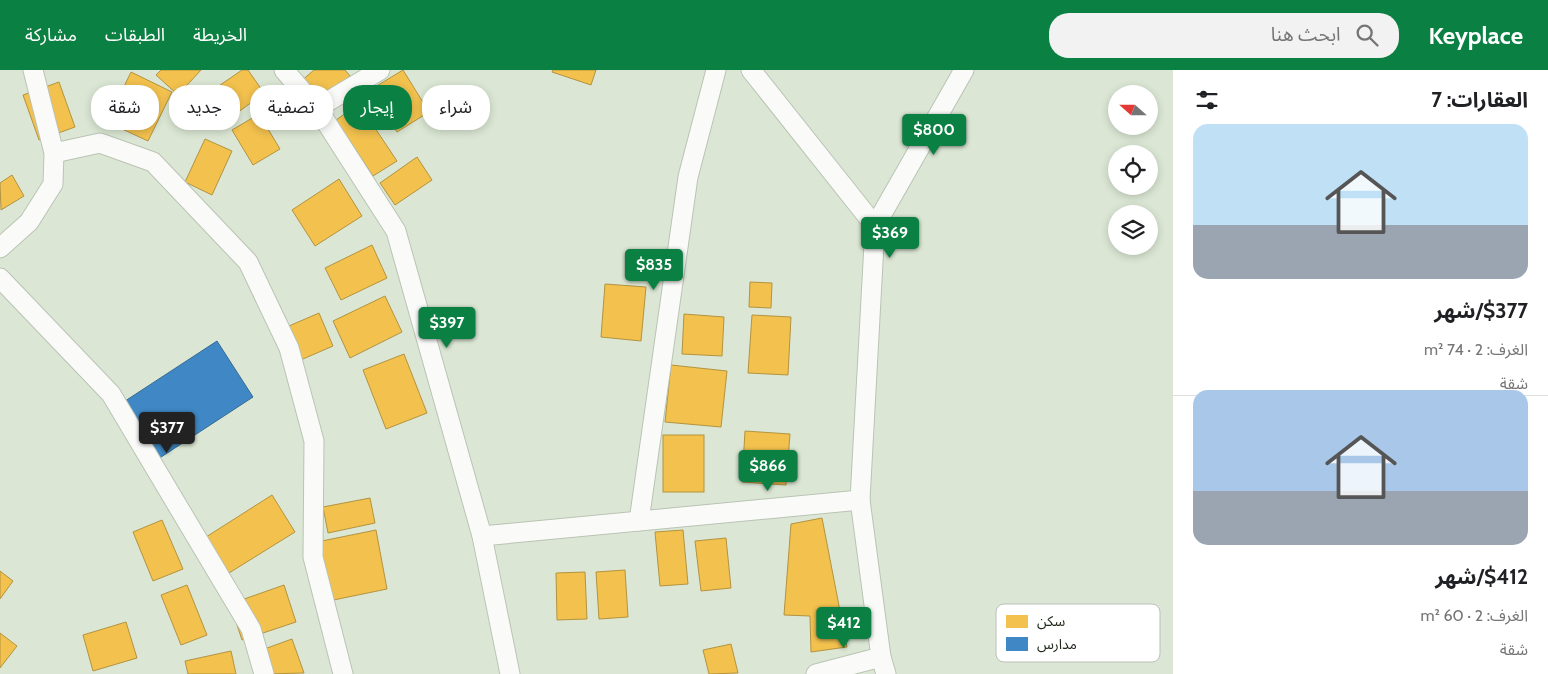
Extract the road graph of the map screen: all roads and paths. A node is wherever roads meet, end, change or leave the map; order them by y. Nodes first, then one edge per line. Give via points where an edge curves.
1 (33, 70) edge
2 (284, 70) edge
3 (380, 70) edge
4 (716, 70) edge
5 (751, 70) edge
6 (964, 70) edge
7 (297, 85) edge
8 (333, 98) edge
9 (331, 130) edge
10 (54, 153) junction
11 (874, 226) junction
12 (0, 248) edge
13 (0, 278) edge
14 (860, 500) junction
15 (638, 521) junction
16 (482, 536) junction
17 (884, 666) edge
18 (264, 674) edge
19 (343, 674) edge
20 (510, 674) edge
21 (816, 674) edge

1 - 10 street
2 - 7 street
3 - 8 street
4 - 15 street via 688,177
5 - 11 street
6 - 11 street
9 - 16 street via 396,232
10 - 12 street via 53,184 29,222
10 - 19 street via 100,143 153,162 248,262 289,348 314,442 313,557
11 - 14 street
13 - 18 street via 111,394 251,629
14 - 15 street
14 - 17 street
15 - 16 street
16 - 20 street
17 - 21 street

